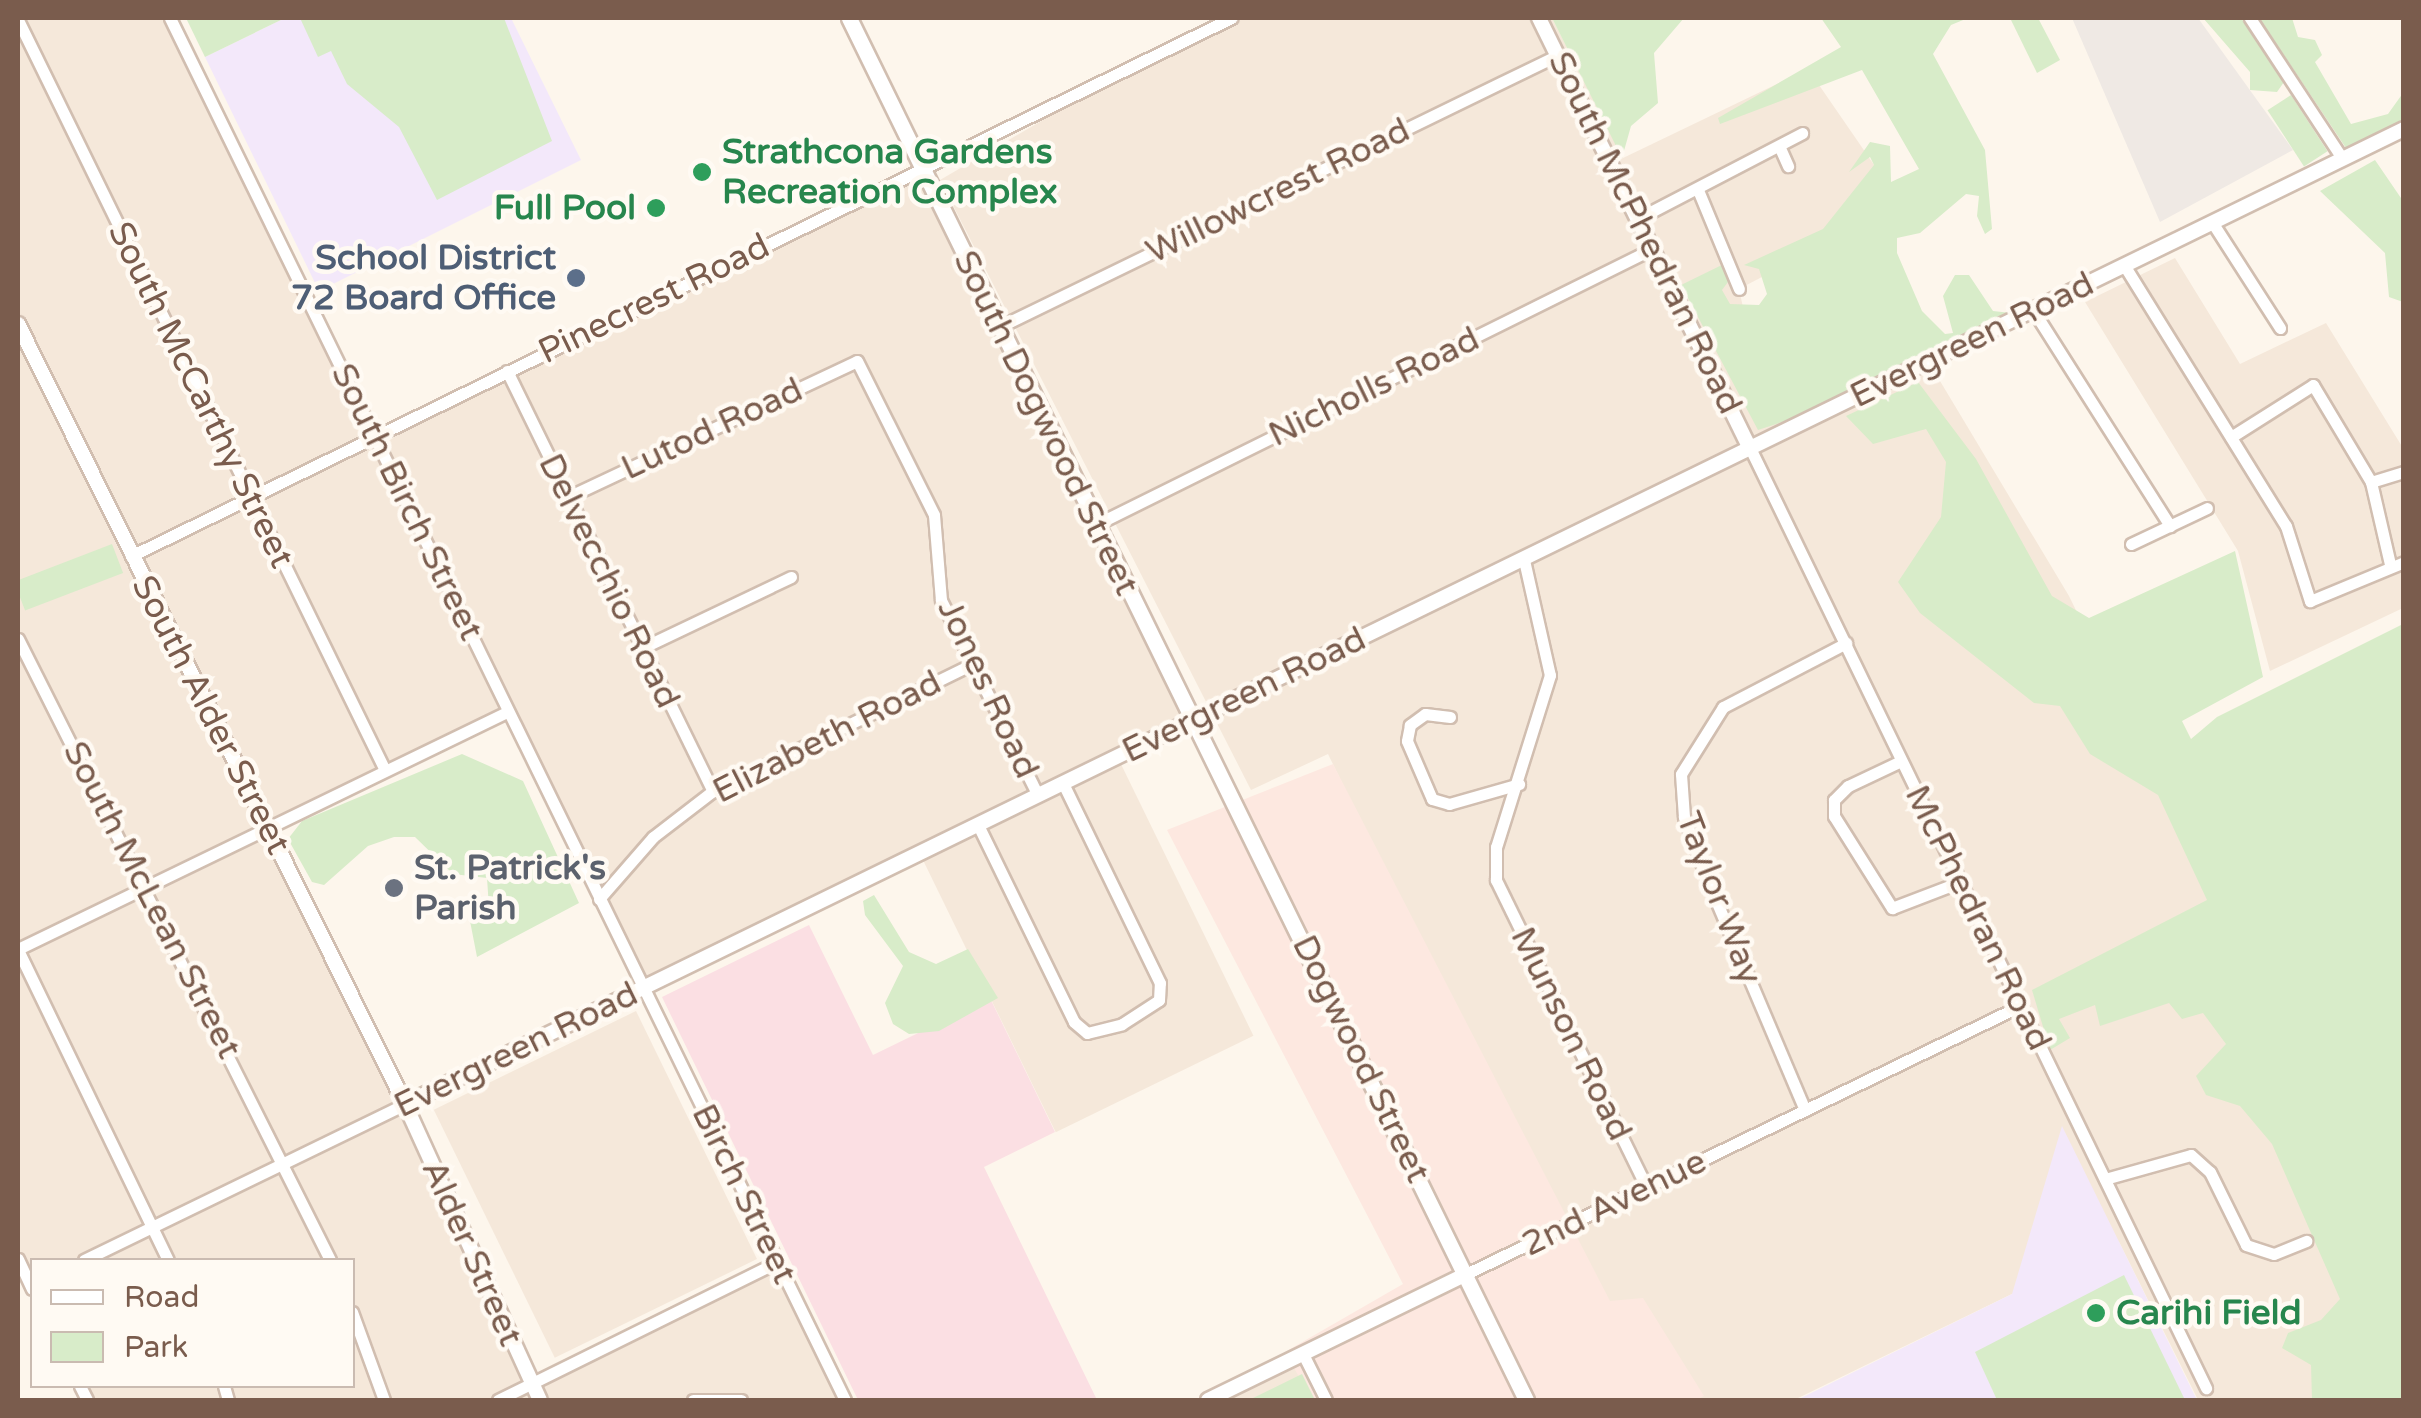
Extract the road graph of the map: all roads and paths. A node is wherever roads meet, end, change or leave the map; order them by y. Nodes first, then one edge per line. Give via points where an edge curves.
1 (170, 18) edge
2 (849, 18) edge
3 (1231, 18) edge
4 (1539, 18) edge
5 (2250, 18) edge
6 (18, 20) edge
7 (1558, 56) junction
8 (2404, 129) edge
9 (1802, 134) dead end
10 (1780, 148) junction
11 (2342, 158) junction
12 (1788, 166) dead end
13 (921, 169) junction
14 (1698, 190) junction
15 (1638, 218) junction
16 (2212, 222) junction
17 (1654, 248) junction
18 (2124, 265) junction
19 (1739, 290) dead end
20 (2032, 310) junction
21 (18, 324) edge
22 (999, 328) junction
23 (2280, 328) dead end
24 (857, 361) joint
25 (507, 371) junction
26 (376, 436) junction
27 (2231, 437) junction
28 (1750, 448) junction
29 (2404, 472) edge
30 (2371, 482) junction
31 (251, 497) junction
32 (568, 498) junction
33 (2207, 508) dead end
34 (1095, 525) junction
35 (2170, 526) junction
36 (2131, 544) dead end
37 (131, 556) junction
38 (1524, 560) junction
39 (2397, 563) edge
40 (791, 576) dead end
41 (18, 639) edge
42 (1846, 643) junction
43 (642, 648) junction
44 (972, 664) junction
45 (507, 712) junction
46 (1450, 716) dead end
47 (1194, 719) junction
48 (1902, 761) junction
49 (385, 770) junction
50 (1063, 783) junction
51 (1519, 784) junction
52 (712, 791) junction
53 (1038, 796) junction
54 (978, 824) junction
55 (268, 828) junction
56 (1960, 882) junction
57 (148, 886) junction
58 (599, 899) junction
59 (18, 949) edge
60 (642, 988) junction
61 (2020, 1006) junction
62 (405, 1104) junction
63 (1804, 1110) junction
64 (284, 1163) junction
65 (2105, 1180) junction
66 (1646, 1188) junction
67 (153, 1227) junction
68 (2306, 1241) dead end
69 (18, 1258) edge
70 (88, 1258) edge
71 (167, 1258) edge
72 (329, 1258) edge
73 (777, 1262) junction
74 (1466, 1274) junction
75 (30, 1283) edge
76 (355, 1320) edge
77 (1304, 1354) junction
78 (530, 1385) junction
79 (2206, 1388) dead end
80 (384, 1400) edge
81 (498, 1400) edge
82 (540, 1400) edge
83 (694, 1400) edge
84 (741, 1400) edge
85 (845, 1400) edge
86 (1208, 1400) edge
87 (1326, 1400) edge
88 (1526, 1400) edge

1 - 26 street, South Birch Street
2 - 13 main road, South Dogwood Street
3 - 13 street, Pinecrest Road
4 - 7 street, South McPhedran Road
5 - 11 street
6 - 31 street, South McCarthy Street
7 - 15 street, South McPhedran Road
7 - 22 street, Willowcrest Road
8 - 11 street, Evergreen Road
9 - 10 street
10 - 12 street
10 - 14 street
11 - 16 street, Evergreen Road
13 - 22 main road, South Dogwood Street
13 - 25 street, Pinecrest Road
14 - 15 street
14 - 19 street
15 - 17 street, South McPhedran Road
16 - 18 street, Evergreen Road
16 - 23 street
17 - 28 street, South McPhedran Road
17 - 34 street, Nicholls Road
18 - 20 street, Evergreen Road
18 - 27 street
20 - 28 street, Evergreen Road
20 - 35 street
21 - 37 street, South Alder Street
22 - 34 main road, South Dogwood Street
24 - 32 street, Lutod Road
24 - 44 street, Jones Road via 934,514 941,600
25 - 26 street, Pinecrest Road
25 - 32 street, Delvecchio Road
26 - 31 street, Pinecrest Road
26 - 45 street, South Birch Street
27 - 30 street via 2313,384
27 - 39 street via 2286,526 2310,601
28 - 38 street, Evergreen Road
28 - 42 street, McPhedran Road
29 - 30 street
30 - 39 street
31 - 37 street, Pinecrest Road
31 - 49 street, South McCarthy Street
32 - 43 street, Delvecchio Road
33 - 35 street
34 - 47 main road, South Dogwood Street
35 - 36 street
37 - 55 street, South Alder Street
38 - 47 street, Evergreen Road
38 - 51 street via 1550,675
40 - 43 street
41 - 57 street, South McLean Street
42 - 48 street, McPhedran Road
42 - 63 street, Taylor Way via 1724,708 1680,774 1702,868
43 - 52 street, Delvecchio Road
44 - 52 street, Elizabeth Road
44 - 53 street, Jones Road
45 - 49 street
45 - 58 street, South Birch Street
46 - 51 street via 1425,714 1410,725 1407,741 1432,799 1449,804
47 - 50 street, Evergreen Road
47 - 74 main road, Dogwood Street
48 - 56 street, McPhedran Road
48 - 56 street via 1848,786 1834,800 1834,816 1892,908
49 - 55 street
50 - 53 street, Evergreen Road
50 - 54 street via 1160,982 1159,1000 1122,1024 1086,1033 1074,1022
51 - 66 street, Munson Road via 1496,846 1496,880
52 - 58 street, Elizabeth Road via 653,838
53 - 54 street, Evergreen Road
54 - 60 street, Evergreen Road
55 - 57 street
55 - 62 street, South Alder Street
56 - 61 street, McPhedran Road
57 - 59 street
57 - 64 street, South McLean Street
58 - 60 street, South Birch Street
59 - 67 street
60 - 62 street, Evergreen Road
60 - 73 street, Birch Street
61 - 63 street, 2nd Avenue
61 - 65 street, McPhedran Road
62 - 64 street, Evergreen Road
62 - 78 street, Alder Street
63 - 66 street, 2nd Avenue
64 - 67 street, Evergreen Road
64 - 72 street, South McLean Street
65 - 68 street via 2190,1155 2210,1172 2246,1245 2274,1254
65 - 79 street, McPhedran Road
66 - 74 street, 2nd Avenue
67 - 70 street, Evergreen Road
67 - 71 street
69 - 75 street
73 - 78 street
73 - 85 street, Birch Street
74 - 77 street, 2nd Avenue
74 - 88 main road, Dogwood Street
76 - 80 street
77 - 86 street, 2nd Avenue
77 - 87 street
78 - 81 street
78 - 82 street, Alder Street
83 - 84 street

